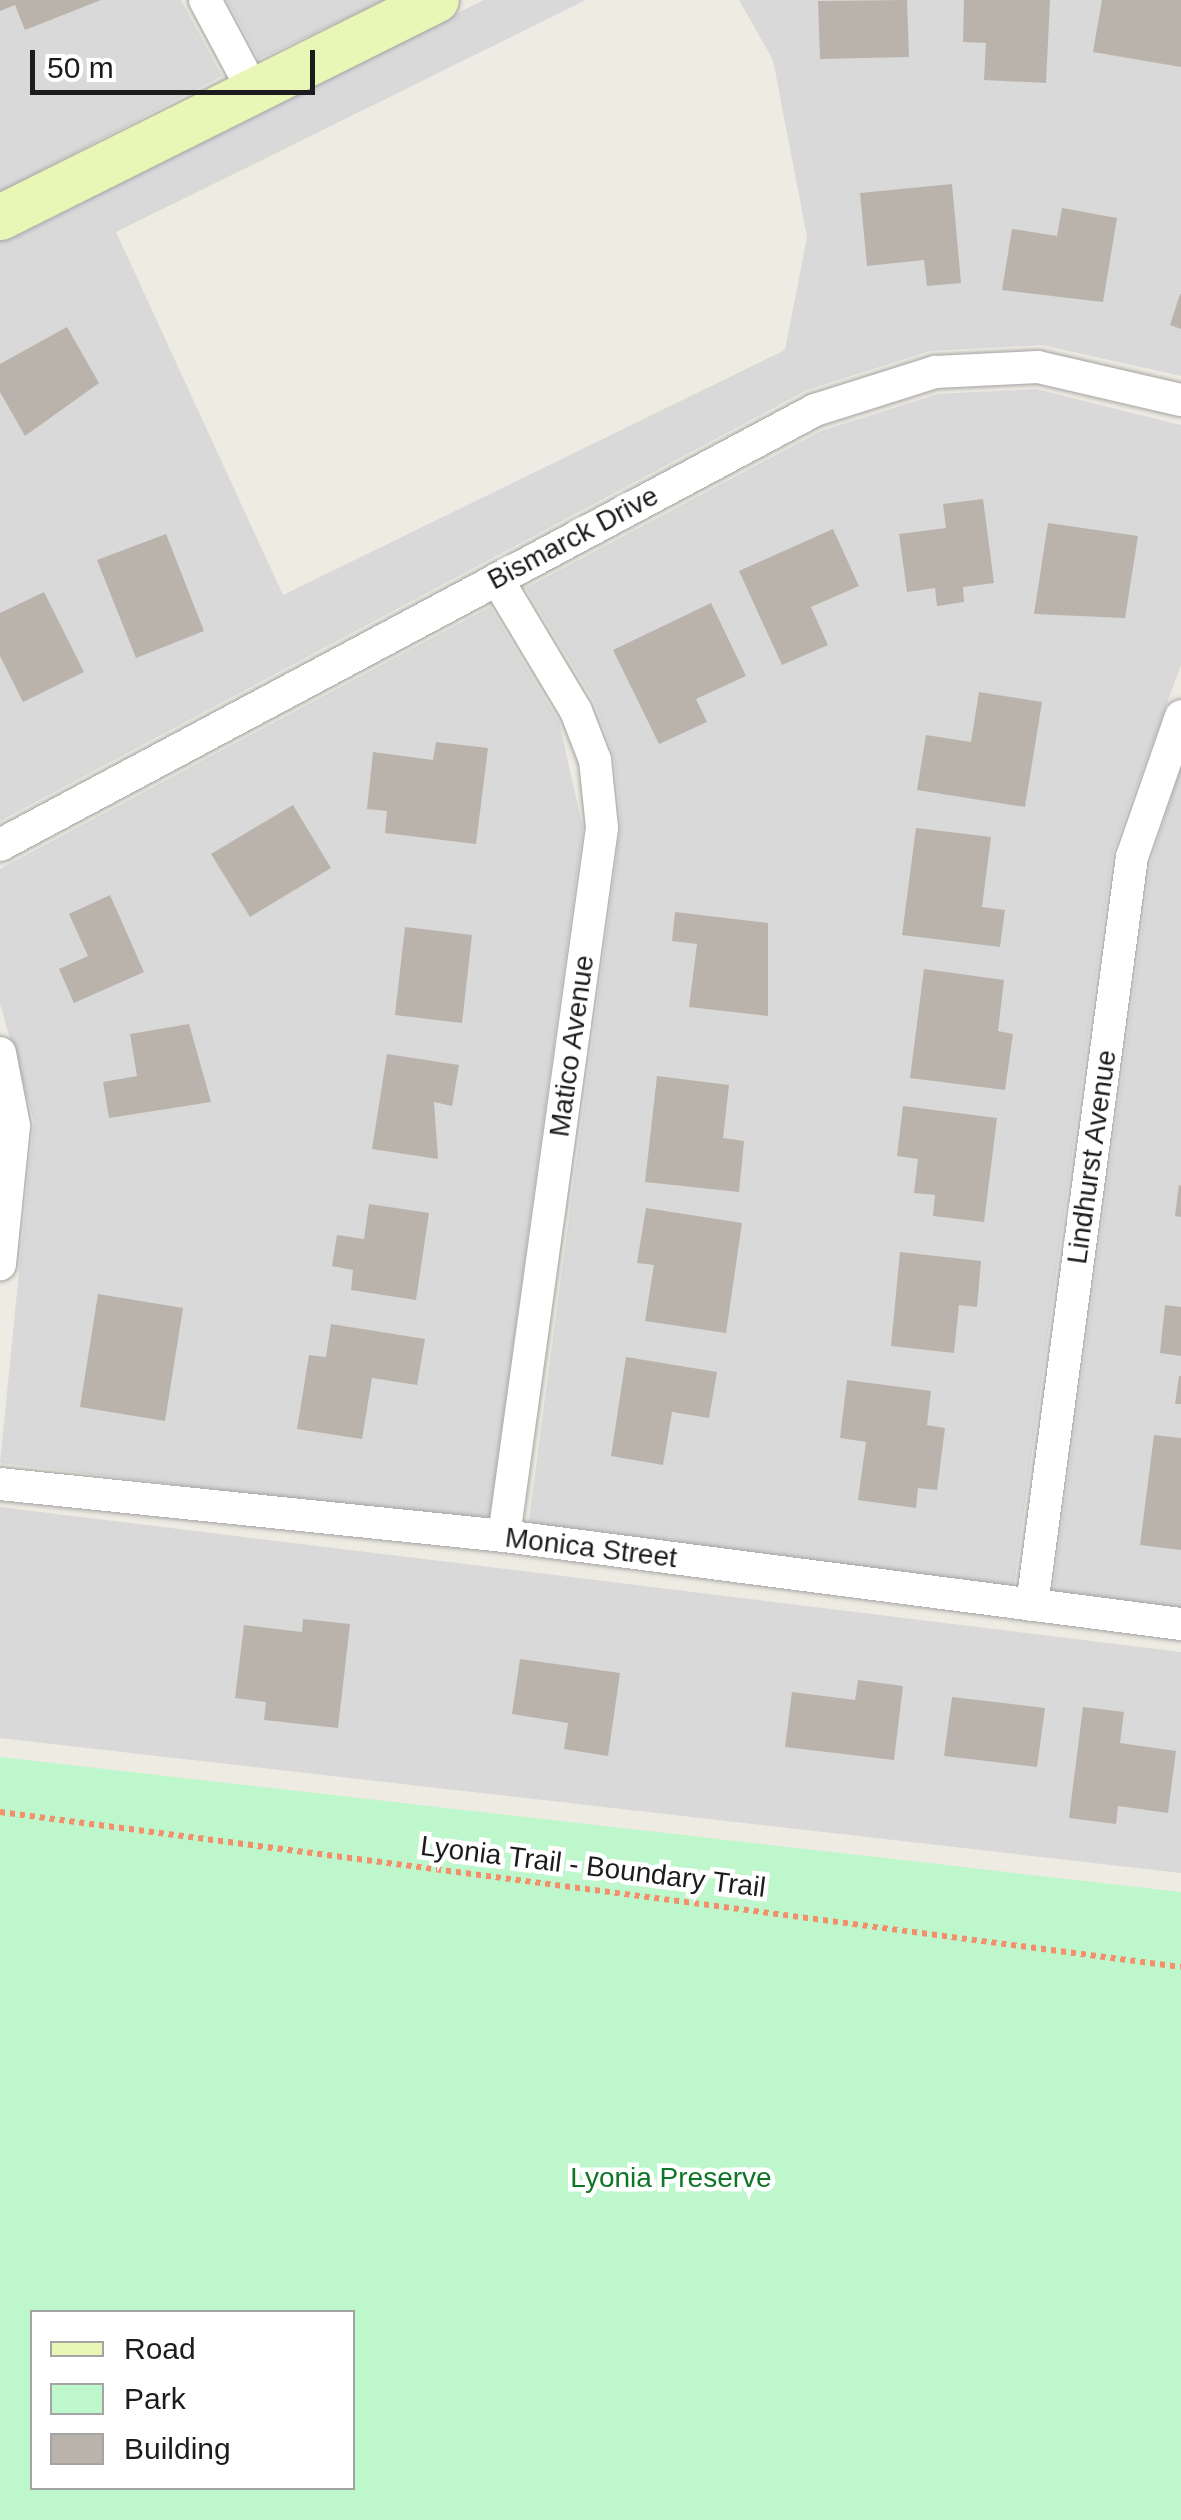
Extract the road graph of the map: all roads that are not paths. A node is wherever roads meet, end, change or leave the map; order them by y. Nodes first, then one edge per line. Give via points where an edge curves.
1 (204, 0) edge
2 (436, 0) edge
3 (251, 86) junction
4 (0, 217) edge
5 (1181, 400) edge
6 (497, 579) junction
7 (1181, 716) edge
8 (0, 845) edge
9 (0, 1053) edge
10 (0, 1264) edge
11 (0, 1484) edge
12 (504, 1536) junction
13 (1032, 1605) junction
14 (1181, 1624) edge

1 - 3 street
2 - 3 street
3 - 4 street
5 - 6 street, Bismarck Drive via 1038,366 935,372 815,410
6 - 8 street, Bismarck Drive
6 - 12 street, Matico Avenue via 576,711 595,760 602,828
7 - 13 street, Lindhurst Avenue via 1132,857
9 - 10 street via 14,1126
11 - 12 street, Monica Street
12 - 13 street, Monica Street
13 - 14 street, Monica Street

